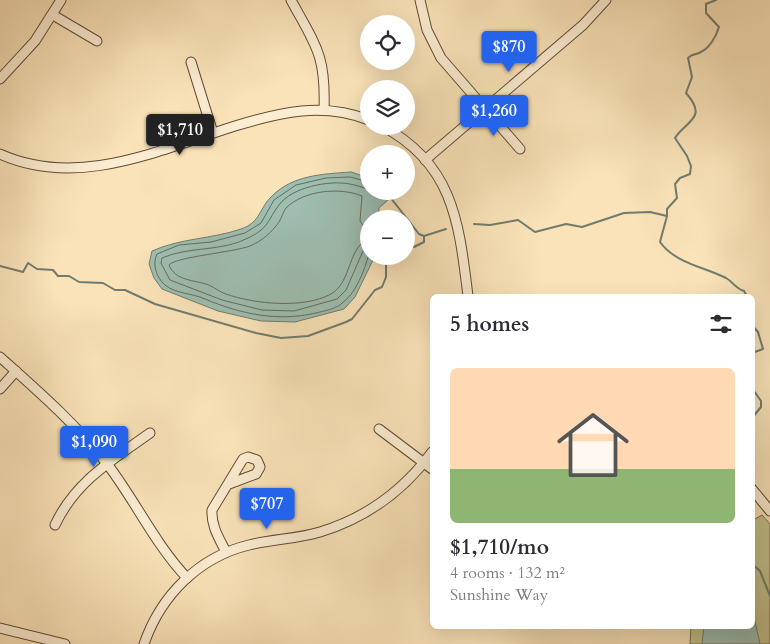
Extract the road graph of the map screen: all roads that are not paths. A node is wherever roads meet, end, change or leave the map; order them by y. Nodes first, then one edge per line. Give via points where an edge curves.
1 (61, 0) edge
2 (291, 0) edge
3 (420, 0) edge
4 (606, 0) edge
5 (53, 15) junction
6 (97, 41) dead end
7 (191, 62) dead end
8 (0, 79) edge
9 (485, 109) junction
10 (324, 110) junction
11 (360, 117) edge
12 (213, 133) junction
13 (396, 135) edge
14 (520, 149) dead end
15 (0, 154) edge
16 (426, 160) junction
17 (468, 294) edge
18 (0, 357) edge
19 (16, 371) junction
20 (0, 389) edge
21 (379, 429) dead end
22 (150, 433) dead end
23 (430, 455) edge
24 (425, 462) junction
25 (106, 464) junction
26 (430, 467) edge
27 (229, 484) dead end
28 (755, 492) edge
29 (770, 510) edge
30 (54, 525) dead end
31 (226, 552) junction
32 (187, 578) junction
33 (0, 628) edge
34 (65, 644) edge
35 (144, 644) edge

1 - 5 street
2 - 10 street via 314,40 322,62
3 - 9 street via 427,30 441,58
4 - 9 street via 583,25
5 - 6 street
5 - 8 street via 23,56
7 - 12 street
9 - 14 street
9 - 16 street
10 - 11 street
10 - 12 street via 279,113
12 - 15 street via 125,160 86,168 43,167
13 - 16 street
16 - 17 street via 454,208 461,235
18 - 19 street
19 - 20 street
19 - 25 street via 71,422
21 - 24 street
22 - 25 street
23 - 24 street
24 - 26 street
24 - 31 street via 388,498 348,522 310,535 250,544
25 - 30 street via 73,494
25 - 32 street via 164,551
27 - 31 street via 212,510 211,518
28 - 29 street
31 - 32 street
32 - 35 street via 162,606
33 - 34 street

